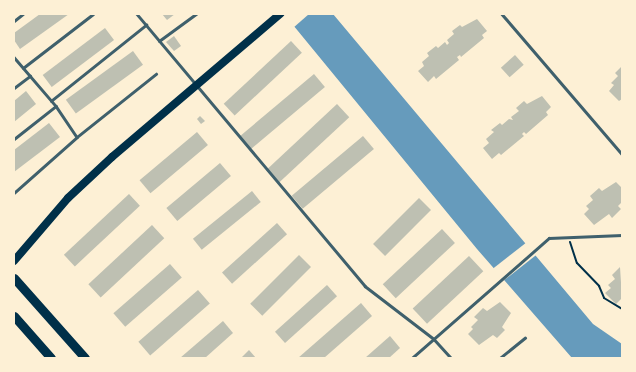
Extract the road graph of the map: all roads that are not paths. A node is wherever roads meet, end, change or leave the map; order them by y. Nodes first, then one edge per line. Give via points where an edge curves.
1 (23, 14) edge
2 (93, 14) edge
3 (137, 14) edge
4 (196, 14) edge
5 (280, 14) edge
6 (502, 14) edge
7 (14, 21) edge
8 (146, 25) junction
9 (159, 41) junction
10 (14, 58) edge
11 (23, 68) junction
12 (156, 74) dead end
13 (30, 76) junction
14 (196, 86) junction
15 (14, 88) edge
16 (51, 101) junction
17 (56, 106) junction
18 (77, 137) junction
19 (14, 139) edge
20 (622, 154) edge
21 (14, 193) edge
22 (622, 235) edge
23 (14, 261) edge
24 (14, 278) edge
25 (14, 316) edge
26 (525, 338) dead end
27 (434, 339) junction
28 (51, 358) edge
29 (85, 358) edge
30 (412, 358) edge
31 (451, 358) edge
32 (500, 358) edge

1 - 7 lane
2 - 11 lane
3 - 8 lane
4 - 9 lane
5 - 14 main road
6 - 20 lane
8 - 9 lane
8 - 16 lane
9 - 14 lane
10 - 11 lane
11 - 13 lane
12 - 18 lane
13 - 15 lane
13 - 16 lane
14 - 23 main road via 68,198
14 - 27 lane via 365,286
16 - 17 lane
17 - 18 lane
17 - 19 lane
18 - 21 lane
22 - 27 lane via 549,238
24 - 29 main road
25 - 28 main road
26 - 32 lane
27 - 30 lane
27 - 31 lane

